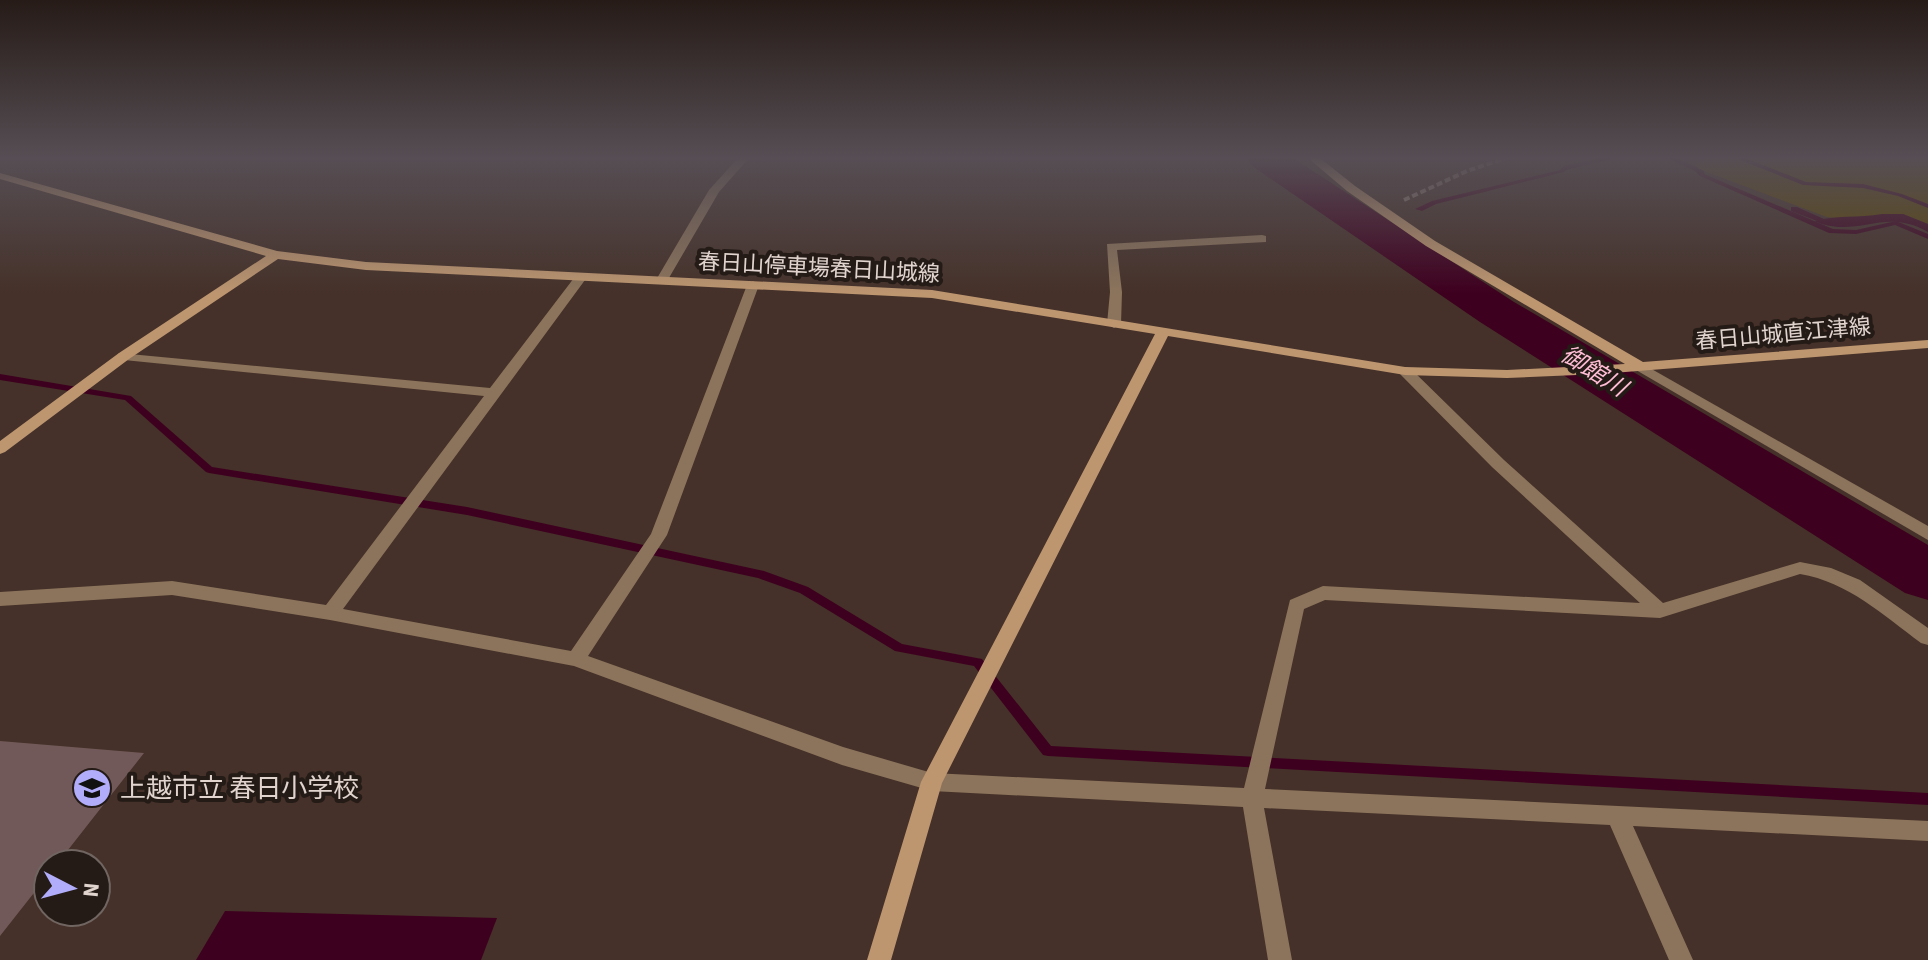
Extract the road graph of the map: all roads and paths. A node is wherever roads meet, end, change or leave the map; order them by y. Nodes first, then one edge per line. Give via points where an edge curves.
1 (94, 203) edge
2 (707, 203) edge
3 (1370, 203) edge
4 (1394, 203) edge
5 (1377, 208) junction
6 (1262, 239) dead end
7 (276, 255) junction
8 (581, 277) junction
9 (662, 280) junction
10 (753, 285) junction
11 (1114, 324) junction
12 (1163, 332) junction
13 (1928, 344) edge
14 (124, 356) junction
15 (1641, 367) junction
16 (1405, 371) junction
17 (494, 393) junction
18 (0, 449) edge
19 (1928, 534) edge
20 (0, 599) edge
21 (1660, 611) junction
22 (330, 613) junction
23 (1928, 638) edge
24 (576, 659) junction
25 (932, 782) junction
26 (1252, 799) junction
27 (1617, 816) junction
28 (1928, 831) edge
29 (879, 960) edge
30 (1280, 960) edge
31 (1681, 960) edge

1 - 7 main road, 春日山停車場春日山城線
2 - 9 street
3 - 5 main road
4 - 5 path
5 - 15 main road
6 - 11 street via 1111,247
7 - 8 main road, 春日山停車場春日山城線 via 366,266
7 - 14 main road
8 - 9 main road, 春日山停車場春日山城線
8 - 17 street
9 - 10 main road, 春日山停車場春日山城線
10 - 11 main road, 春日山停車場春日山城線 via 932,294
10 - 24 street via 659,535
11 - 12 main road, 春日山停車場春日山城線
12 - 16 main road, 春日山停車場春日山城線
12 - 25 main road
13 - 15 main road, 春日山城直江津線
14 - 17 street
14 - 18 main road
15 - 16 main road, 春日山停車場春日山城線 via 1507,374
15 - 19 street
16 - 21 street via 1457,428
17 - 22 street
20 - 22 street via 172,588
21 - 23 street via 1800,568 1854,585
21 - 26 street via 1323,593 1296,605
22 - 24 street
24 - 25 street via 842,756
25 - 26 street
25 - 29 main road
26 - 27 street
26 - 30 street
27 - 28 street
27 - 31 street

